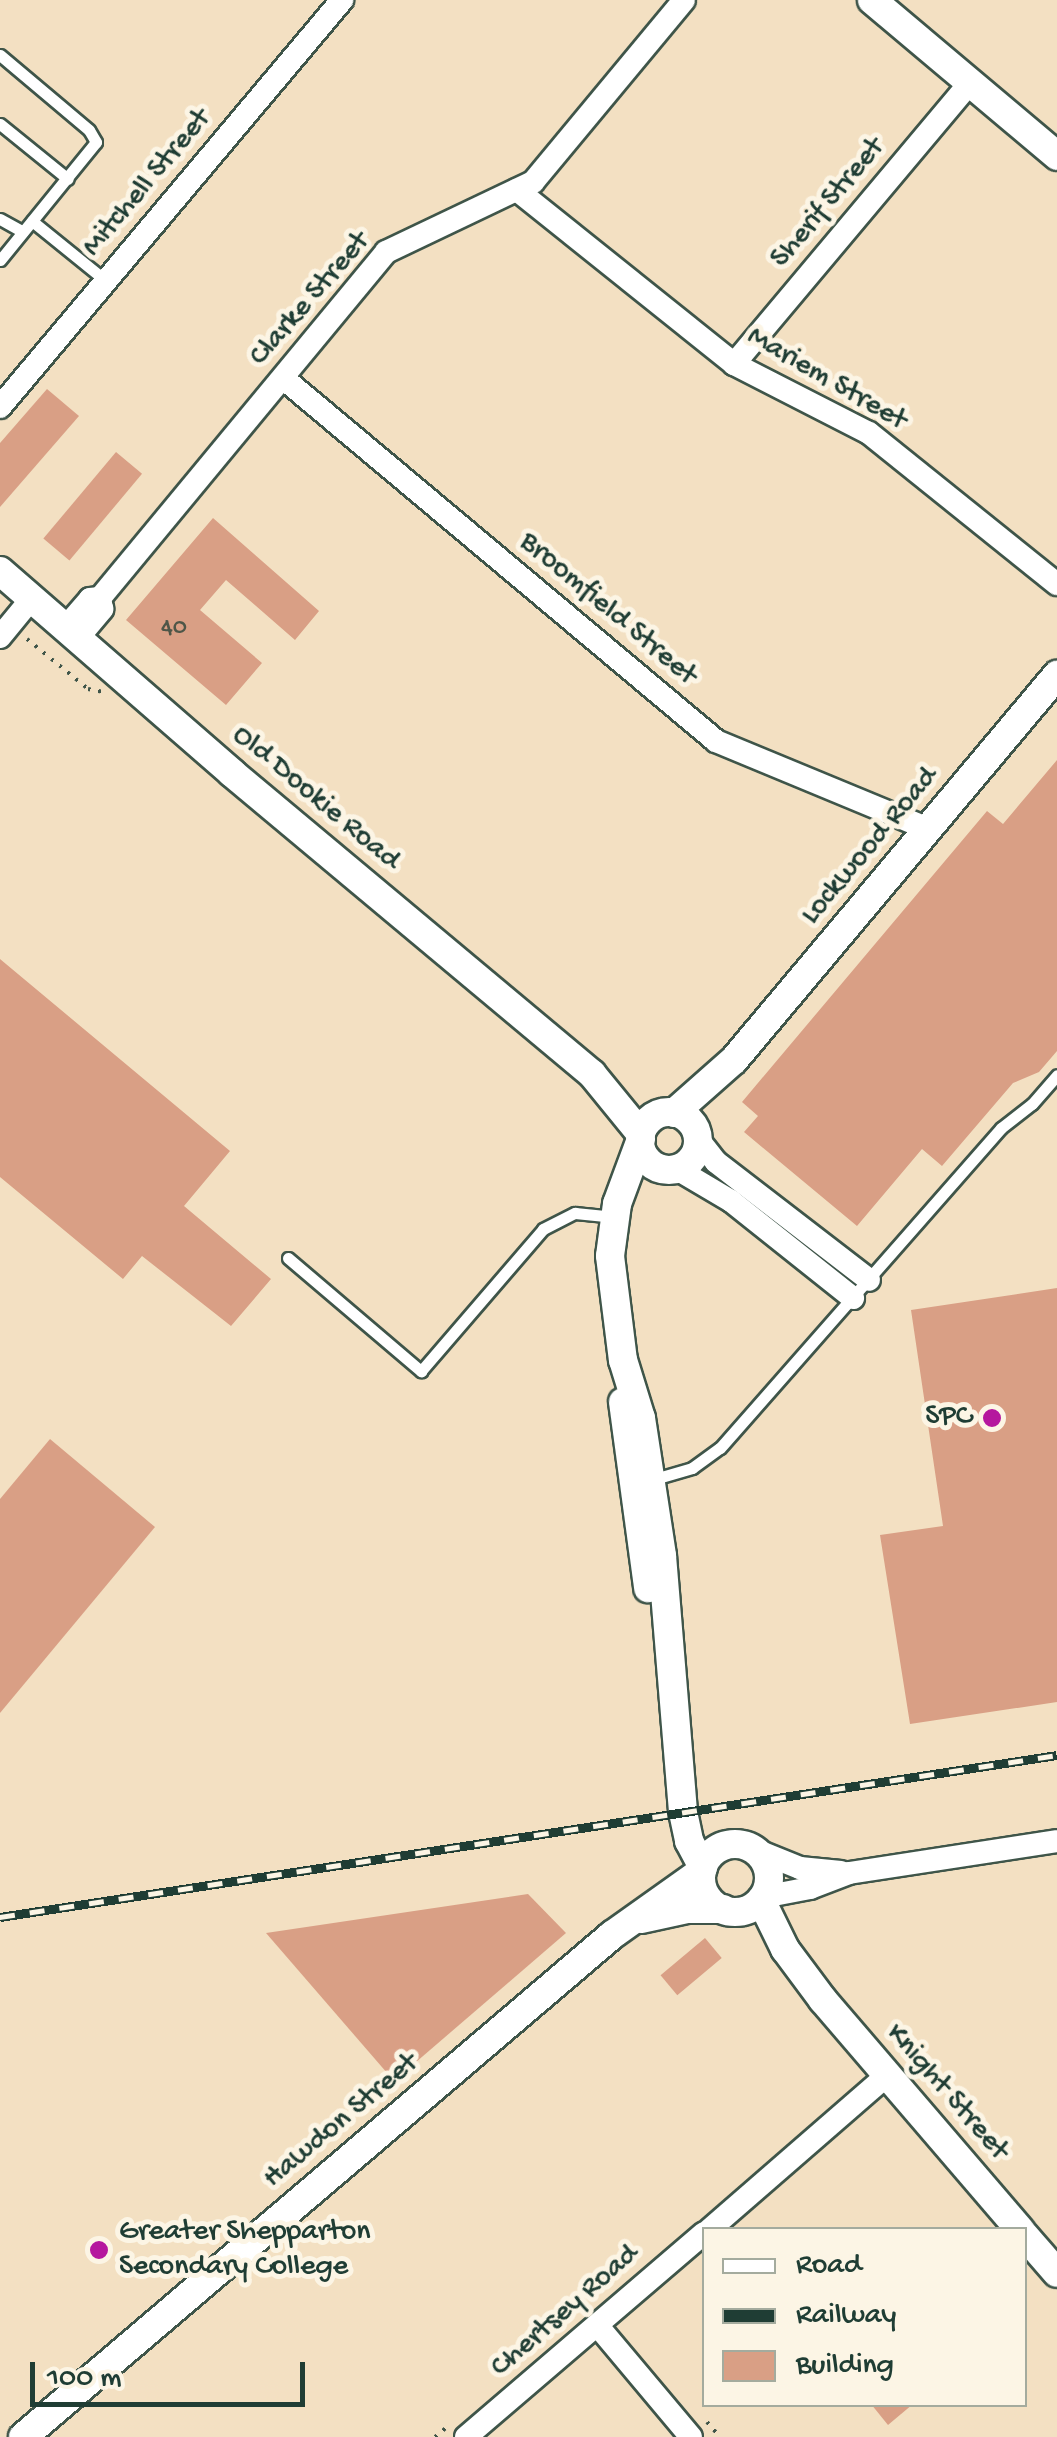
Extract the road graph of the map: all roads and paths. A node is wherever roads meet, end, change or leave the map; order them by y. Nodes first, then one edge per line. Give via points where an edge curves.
1 (342, 0) edge
2 (684, 0) edge
3 (872, 0) edge
4 (0, 54) edge
5 (970, 83) junction
6 (0, 124) edge
7 (1057, 156) edge
8 (68, 179) junction
9 (518, 190) junction
10 (0, 219) edge
11 (28, 227) junction
12 (0, 260) edge
13 (106, 281) junction
14 (734, 364) junction
15 (282, 378) junction
16 (0, 408) edge
17 (0, 571) edge
18 (1057, 584) edge
19 (32, 598) junction
20 (5, 631) edge
21 (72, 633) junction
22 (1057, 675) edge
23 (146, 698) junction
24 (928, 829) junction
25 (734, 1060) junction
26 (592, 1074) junction
27 (1057, 1075) edge
28 (670, 1113) junction
29 (641, 1136) junction
30 (697, 1136) junction
31 (672, 1169) junction
32 (615, 1218) junction
33 (288, 1258) dead end
34 (861, 1290) junction
35 (615, 1291) junction
36 (642, 1482) junction
37 (680, 1766) junction
38 (1057, 1841) edge
39 (738, 1846) junction
40 (702, 1869) junction
41 (849, 1873) junction
42 (762, 1898) junction
43 (726, 1910) junction
44 (612, 1935) junction
45 (823, 2000) junction
46 (888, 2075) junction
47 (711, 2227) edge
48 (1018, 2227) edge
49 (702, 2234) edge
50 (1027, 2238) edge
51 (1057, 2273) edge
52 (598, 2325) junction
53 (23, 2437) edge
54 (466, 2437) edge
55 (691, 2437) edge

1 - 13 street, Mitchell Street
2 - 9 street, Clarke Street via 532,182
3 - 5 street
4 - 8 lane via 93,134 96,146
5 - 7 street
5 - 14 street, Sherif Street
6 - 8 lane
8 - 11 lane
9 - 14 street, Mariem Street
9 - 15 street, Clarke Street via 386,252
10 - 11 lane
11 - 12 lane
11 - 13 lane
13 - 16 street, Mitchell Street
14 - 18 street, Mariem Street via 869,433
15 - 21 street, Clarke Street via 100,598 102,609
15 - 24 street, Broomfield Street via 716,740
17 - 19 street, Old Dookie Road
19 - 20 street
19 - 21 street, Old Dookie Road
20 - 23 path via 88,689
21 - 23 street, Old Dookie Road
22 - 24 street, Lockwood Road
23 - 26 street, Old Dookie Road
24 - 25 street, Lockwood Road
25 - 28 street, Lockwood Road
25 - 30 street, Lockwood Road
26 - 28 street, Old Dookie Road
26 - 29 street, Old Dookie Road
27 - 34 lane via 1001,1128
28 - 29 street via 648,1122
28 - 30 street via 686,1118
29 - 31 street via 651,1163
29 - 32 street
30 - 31 street via 693,1158
30 - 34 street via 716,1162
31 - 34 street
31 - 35 street via 635,1204
32 - 33 lane via 575,1213 543,1229 421,1372
32 - 35 street
34 - 36 lane via 720,1448 692,1468
35 - 36 street via 623,1420
36 - 37 street via 652,1554 650,1602 666,1651
37 - 39 street via 705,1827
37 - 40 street via 686,1827
38 - 41 street
39 - 40 street via 712,1852
39 - 41 street via 800,1868
39 - 42 street via 768,1868
40 - 43 street via 708,1898
40 - 44 street, Hawdon Street
41 - 42 street
42 - 43 street via 747,1910
42 - 45 street, Knight Street via 785,1949
43 - 44 street, Hawdon Street via 661,1913
43 - 45 street, Knight Street
44 - 53 street, Hawdon Street
45 - 46 street, Knight Street
46 - 47 street, Chertsey Road
46 - 48 street, Knight Street
49 - 52 street, Chertsey Road
50 - 51 street, Knight Street
52 - 54 street, Chertsey Road
52 - 55 street

